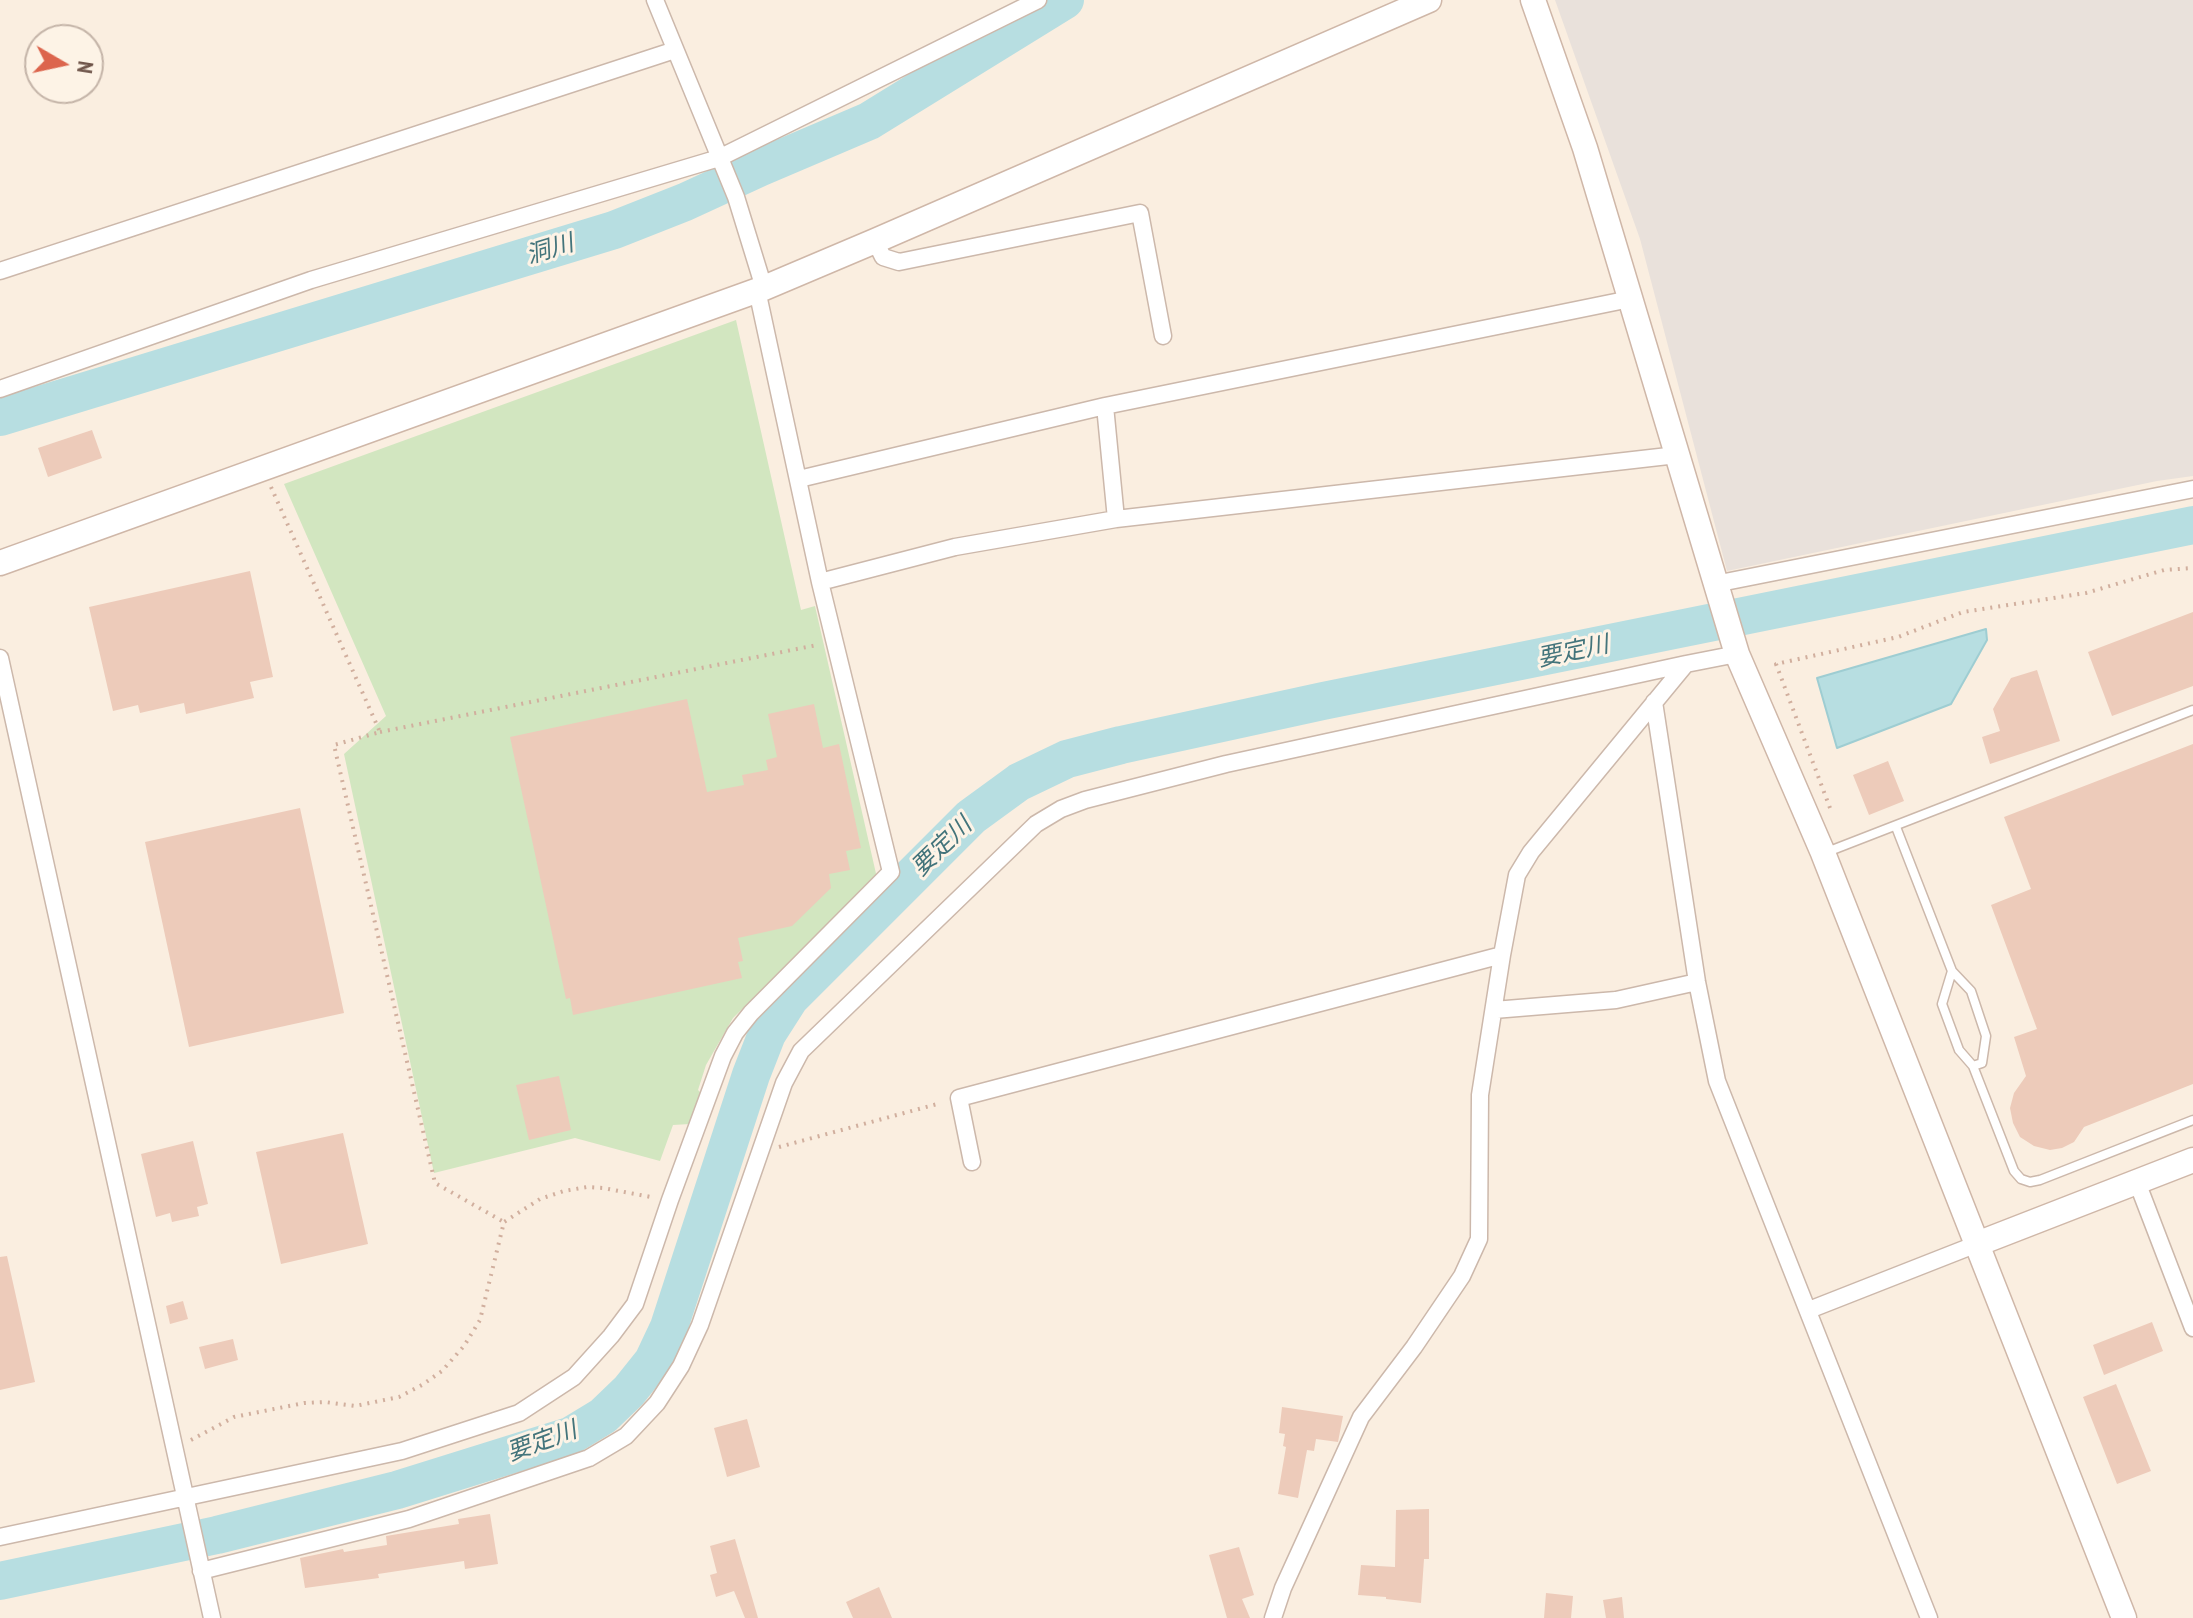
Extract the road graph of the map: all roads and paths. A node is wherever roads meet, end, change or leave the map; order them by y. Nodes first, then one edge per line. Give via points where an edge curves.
1 (655, 0) edge
2 (1038, 0) edge
3 (1429, 0) edge
4 (1533, 0) edge
5 (675, 50) junction
6 (721, 162) junction
7 (875, 241) junction
8 (0, 271) edge
9 (761, 289) junction
10 (1630, 299) junction
11 (1163, 336) dead end
12 (0, 389) edge
13 (1105, 406) junction
14 (1677, 455) junction
15 (263, 469) junction
16 (799, 479) junction
17 (2193, 489) edge
18 (1116, 519) junction
19 (0, 563) edge
20 (2193, 568) edge
21 (820, 582) junction
22 (1715, 584) junction
23 (835, 641) junction
24 (1737, 654) junction
25 (0, 658) edge
26 (1686, 664) junction
27 (1776, 664) dead end
28 (1654, 702) junction
29 (2193, 710) edge
30 (380, 732) junction
31 (1896, 827) junction
32 (1823, 853) junction
33 (1502, 955) junction
34 (1952, 971) junction
35 (1697, 982) junction
36 (1494, 1010) junction
37 (1973, 1066) junction
38 (959, 1098) junction
39 (2193, 1120) edge
40 (761, 1152) junction
41 (2193, 1160) edge
42 (972, 1162) dead end
43 (2137, 1182) junction
44 (670, 1200) junction
45 (504, 1222) junction
46 (1977, 1244) junction
47 (1809, 1310) junction
48 (2193, 1328) edge
49 (178, 1465) junction
50 (185, 1498) junction
51 (0, 1537) edge
52 (200, 1567) junction
53 (212, 1618) edge
54 (1273, 1618) edge
55 (1929, 1618) edge
56 (2124, 1618) edge

1 - 5 street
2 - 6 street
3 - 7 street
4 - 10 street
5 - 6 street
5 - 8 street
6 - 9 street
6 - 12 street via 311,280
7 - 9 street
7 - 11 street via 883,257 899,262 1140,213
9 - 15 street
9 - 16 street
10 - 13 street
10 - 14 street
13 - 16 street
13 - 18 street
14 - 18 street
14 - 22 street
15 - 19 street
15 - 30 path
16 - 21 street
17 - 22 street
18 - 21 street via 955,547
20 - 27 path via 2164,570 2086,593 1963,612 1898,637
21 - 23 street
22 - 24 street
23 - 30 path
23 - 44 street via 891,872 735,1033
24 - 26 street
24 - 32 street
25 - 49 street
26 - 28 street
26 - 40 street via 1226,764 1061,809 1036,824 801,1051 784,1083
28 - 33 street via 1517,875
28 - 35 street
29 - 31 lane
30 - 45 path via 334,745 435,1183
31 - 32 lane
31 - 34 lane
32 - 46 street
33 - 36 street
33 - 38 street
34 - 37 lane via 1942,1004 1959,1050
34 - 37 lane via 1971,991 1986,1036 1982,1063
35 - 36 street via 1616,1000
35 - 47 street via 1717,1081
36 - 54 street via 1480,1095 1479,1239 1462,1276 1361,1417
37 - 39 lane via 2014,1171 2030,1182
38 - 40 path
38 - 42 street
40 - 52 street via 700,1325 657,1403 626,1436 589,1458 409,1519
41 - 43 street
43 - 46 street
43 - 48 street
44 - 45 path via 587,1187 540,1199
44 - 50 street via 635,1304 574,1377 519,1413 402,1451
45 - 49 path via 480,1320 442,1371 399,1397 355,1406 304,1403 234,1417 188,1441 192,1462
46 - 47 street
46 - 56 street
47 - 55 street
49 - 50 street
50 - 51 street
50 - 52 street
52 - 53 street

